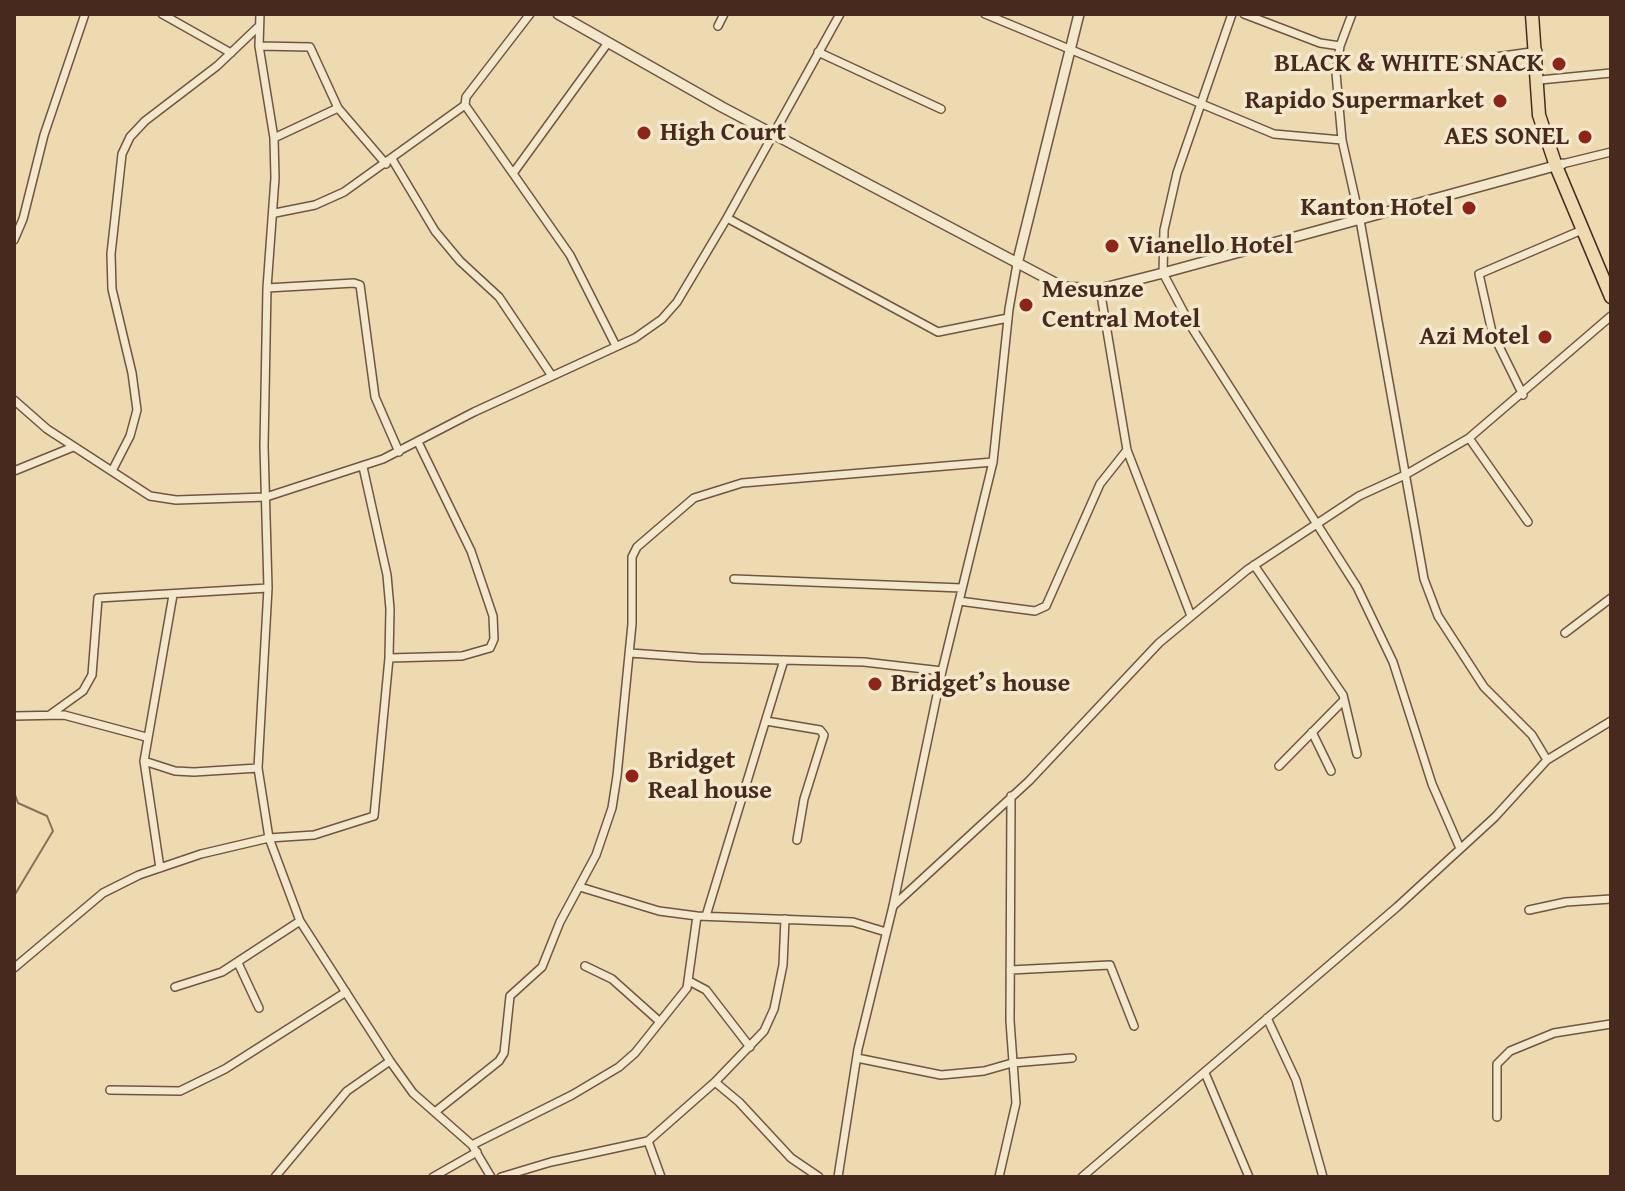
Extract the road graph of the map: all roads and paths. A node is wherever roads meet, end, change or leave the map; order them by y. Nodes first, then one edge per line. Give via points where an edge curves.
1 (85, 14) edge
2 (162, 14) edge
3 (260, 14) edge
4 (530, 14) edge
5 (558, 14) edge
6 (724, 14) edge
7 (840, 14) edge
8 (985, 14) edge
9 (1079, 14) edge
10 (1232, 14) edge
11 (1244, 14) edge
12 (1352, 14) edge
13 (1532, 14) edge
14 (1538, 14) edge
15 (718, 26) dead end
16 (258, 27) junction
17 (607, 44) junction
18 (259, 46) junction
19 (1340, 46) junction
20 (1070, 51) junction
21 (1536, 51) junction
22 (818, 52) junction
23 (231, 53) junction
24 (1425, 67) dead end
25 (1611, 73) edge
26 (1540, 80) junction
27 (1199, 103) junction
28 (465, 105) junction
29 (338, 108) junction
30 (941, 109) dead end
31 (776, 134) junction
32 (274, 138) junction
33 (1342, 140) junction
34 (1611, 152) edge
35 (389, 161) junction
36 (1559, 165) junction
37 (514, 172) junction
38 (275, 213) junction
39 (727, 218) junction
40 (1360, 220) junction
41 (1582, 230) junction
42 (14, 240) edge
43 (1017, 264) junction
44 (1163, 273) junction
45 (1611, 284) edge
46 (267, 288) junction
47 (1100, 289) junction
48 (1611, 297) edge
49 (1611, 316) edge
50 (1008, 318) junction
51 (616, 346) junction
52 (552, 376) junction
53 (1523, 395) junction
54 (14, 400) edge
55 (1469, 438) junction
56 (418, 442) junction
57 (73, 447) junction
58 (1127, 450) junction
59 (399, 452) junction
60 (993, 462) junction
61 (363, 467) junction
62 (14, 471) edge
63 (112, 471) junction
64 (1405, 475) junction
65 (266, 497) junction
66 (1528, 522) dead end
67 (1316, 523) junction
68 (1254, 565) junction
69 (734, 579) dead end
70 (268, 588) junction
71 (962, 588) junction
72 (173, 595) junction
73 (1611, 598) edge
74 (959, 601) junction
75 (1191, 616) junction
76 (1565, 633) dead end
77 (630, 653) junction
78 (389, 658) junction
79 (784, 660) junction
80 (942, 671) junction
81 (1344, 700) junction
82 (51, 714) junction
83 (14, 716) edge
84 (766, 721) junction
85 (1611, 721) edge
86 (1312, 732) junction
87 (146, 737) junction
88 (1357, 754) dead end
89 (1547, 760) junction
90 (144, 761) junction
91 (1279, 766) dead end
92 (258, 768) junction
93 (1331, 771) dead end
94 (1011, 796) junction
95 (269, 838) junction
96 (797, 840) dead end
97 (1459, 846) junction
98 (160, 868) junction
99 (580, 887) junction
100 (1611, 899) edge
101 (893, 906) junction
102 (1529, 910) dead end
103 (701, 916) junction
104 (785, 919) junction
105 (300, 921) junction
106 (886, 932) junction
107 (238, 963) junction
108 (585, 966) dead end
109 (14, 968) edge
110 (1010, 970) junction
111 (689, 981) junction
112 (175, 987) dead end
113 (346, 992) junction
114 (259, 1008) dead end
115 (1267, 1018) junction
116 (659, 1021) junction
117 (1611, 1024) edge
118 (1134, 1026) dead end
119 (750, 1047) junction
120 (857, 1058) junction
121 (1072, 1058) dead end
122 (390, 1061) junction
123 (1012, 1063) junction
124 (1205, 1073) junction
125 (715, 1082) junction
126 (110, 1090) dead end
127 (435, 1112) junction
128 (1497, 1117) dead end
129 (648, 1141) junction
130 (475, 1149) junction
131 (275, 1177) edge
132 (433, 1177) edge
133 (491, 1177) edge
134 (501, 1177) edge
135 (661, 1177) edge
136 (819, 1177) edge
137 (838, 1177) edge
138 (999, 1177) edge
139 (1082, 1177) edge
140 (1249, 1177) edge
141 (1323, 1177) edge

1 - 42 street
2 - 23 street
3 - 16 street
4 - 28 street
5 - 17 street
6 - 15 street
7 - 22 street
8 - 20 street
9 - 20 street
10 - 27 street
11 - 19 street
12 - 19 street
13 - 21 highway
14 - 21 highway
16 - 18 street
16 - 23 street
17 - 31 street
17 - 37 street
18 - 29 street via 310,47
18 - 32 street
19 - 33 street via 1336,73
20 - 27 street
20 - 43 street
21 - 24 street
21 - 26 highway
21 - 36 highway via 1539,115
22 - 30 street
22 - 31 street
23 - 63 street via 145,121 122,154 112,289 137,410
25 - 26 street
26 - 36 highway
27 - 33 street via 1274,134
27 - 44 street via 1164,230
28 - 35 street
28 - 37 street
29 - 32 street
29 - 35 street
31 - 39 street
31 - 43 street
32 - 38 street
33 - 40 street
34 - 36 street
35 - 38 street via 344,192
35 - 52 street via 435,231 499,297
36 - 40 street
36 - 41 highway
36 - 45 highway
37 - 51 street via 570,255
38 - 46 street
39 - 50 street via 938,332
39 - 51 street via 677,302 648,329
40 - 44 street
40 - 64 street
41 - 48 highway
41 - 53 street via 1479,274 1492,332
43 - 47 street via 1063,287
43 - 50 street
44 - 47 street
44 - 67 street
46 - 59 street via 360,285 375,397
46 - 65 street
47 - 58 street
49 - 53 street
50 - 60 street
51 - 52 street
52 - 56 street
53 - 55 street
54 - 57 street
55 - 64 street
55 - 66 street
56 - 59 street
56 - 78 street via 471,551 493,616 494,639 479,653
57 - 62 street
57 - 63 street
58 - 74 street via 1100,484 1046,606 1035,611
58 - 75 street
59 - 61 street
60 - 71 street
60 - 77 street via 742,483 694,498 634,551
61 - 65 street
61 - 78 street via 387,575
63 - 65 street via 150,496
64 - 67 street
64 - 89 street via 1424,579 1438,616 1484,687 1532,735
65 - 70 street
67 - 68 street
67 - 97 street via 1357,587 1393,662 1432,784
68 - 75 street
68 - 81 street
69 - 71 street
70 - 72 street
70 - 92 street
71 - 74 street
72 - 82 street via 98,598 92,675 83,691
72 - 87 street
73 - 76 street
74 - 80 street
75 - 94 street
77 - 79 street
77 - 99 street via 612,808
78 - 95 street via 374,816 314,835
79 - 80 street
79 - 84 street
80 - 101 street
81 - 86 street
81 - 88 street
82 - 83 street
82 - 87 street
84 - 96 street via 824,735
84 - 103 street
85 - 89 street
86 - 91 street
86 - 93 street
87 - 90 street
89 - 97 street via 1495,817
90 - 92 street via 194,772
90 - 98 street
92 - 95 street
94 - 101 street
94 - 110 street
95 - 98 street
95 - 105 street
97 - 115 street via 1397,907
98 - 109 street via 103,893
99 - 103 street via 635,905
99 - 127 street via 542,967 510,996 499,1061
100 - 102 street
101 - 106 street
103 - 104 street
103 - 111 street
104 - 106 street via 853,922
104 - 119 street via 774,1009
105 - 107 street
105 - 113 street
106 - 120 street
107 - 112 street
107 - 114 street
108 - 116 street via 612,979
110 - 118 street via 1110,965
110 - 123 street
111 - 116 street
111 - 119 street via 706,990
113 - 122 street
113 - 126 street via 225,1069 180,1091
115 - 124 street
115 - 141 street via 1296,1080
116 - 130 street via 619,1067
117 - 128 street via 1554,1033 1510,1051 1497,1064
119 - 125 street
120 - 123 street via 941,1075
120 - 137 street
121 - 123 street
122 - 127 street
122 - 131 street via 347,1091
123 - 138 street via 1016,1103
124 - 139 street
124 - 140 street
125 - 129 street
125 - 136 street via 791,1158
127 - 130 street
129 - 134 street
129 - 135 street
130 - 132 street
130 - 133 street

